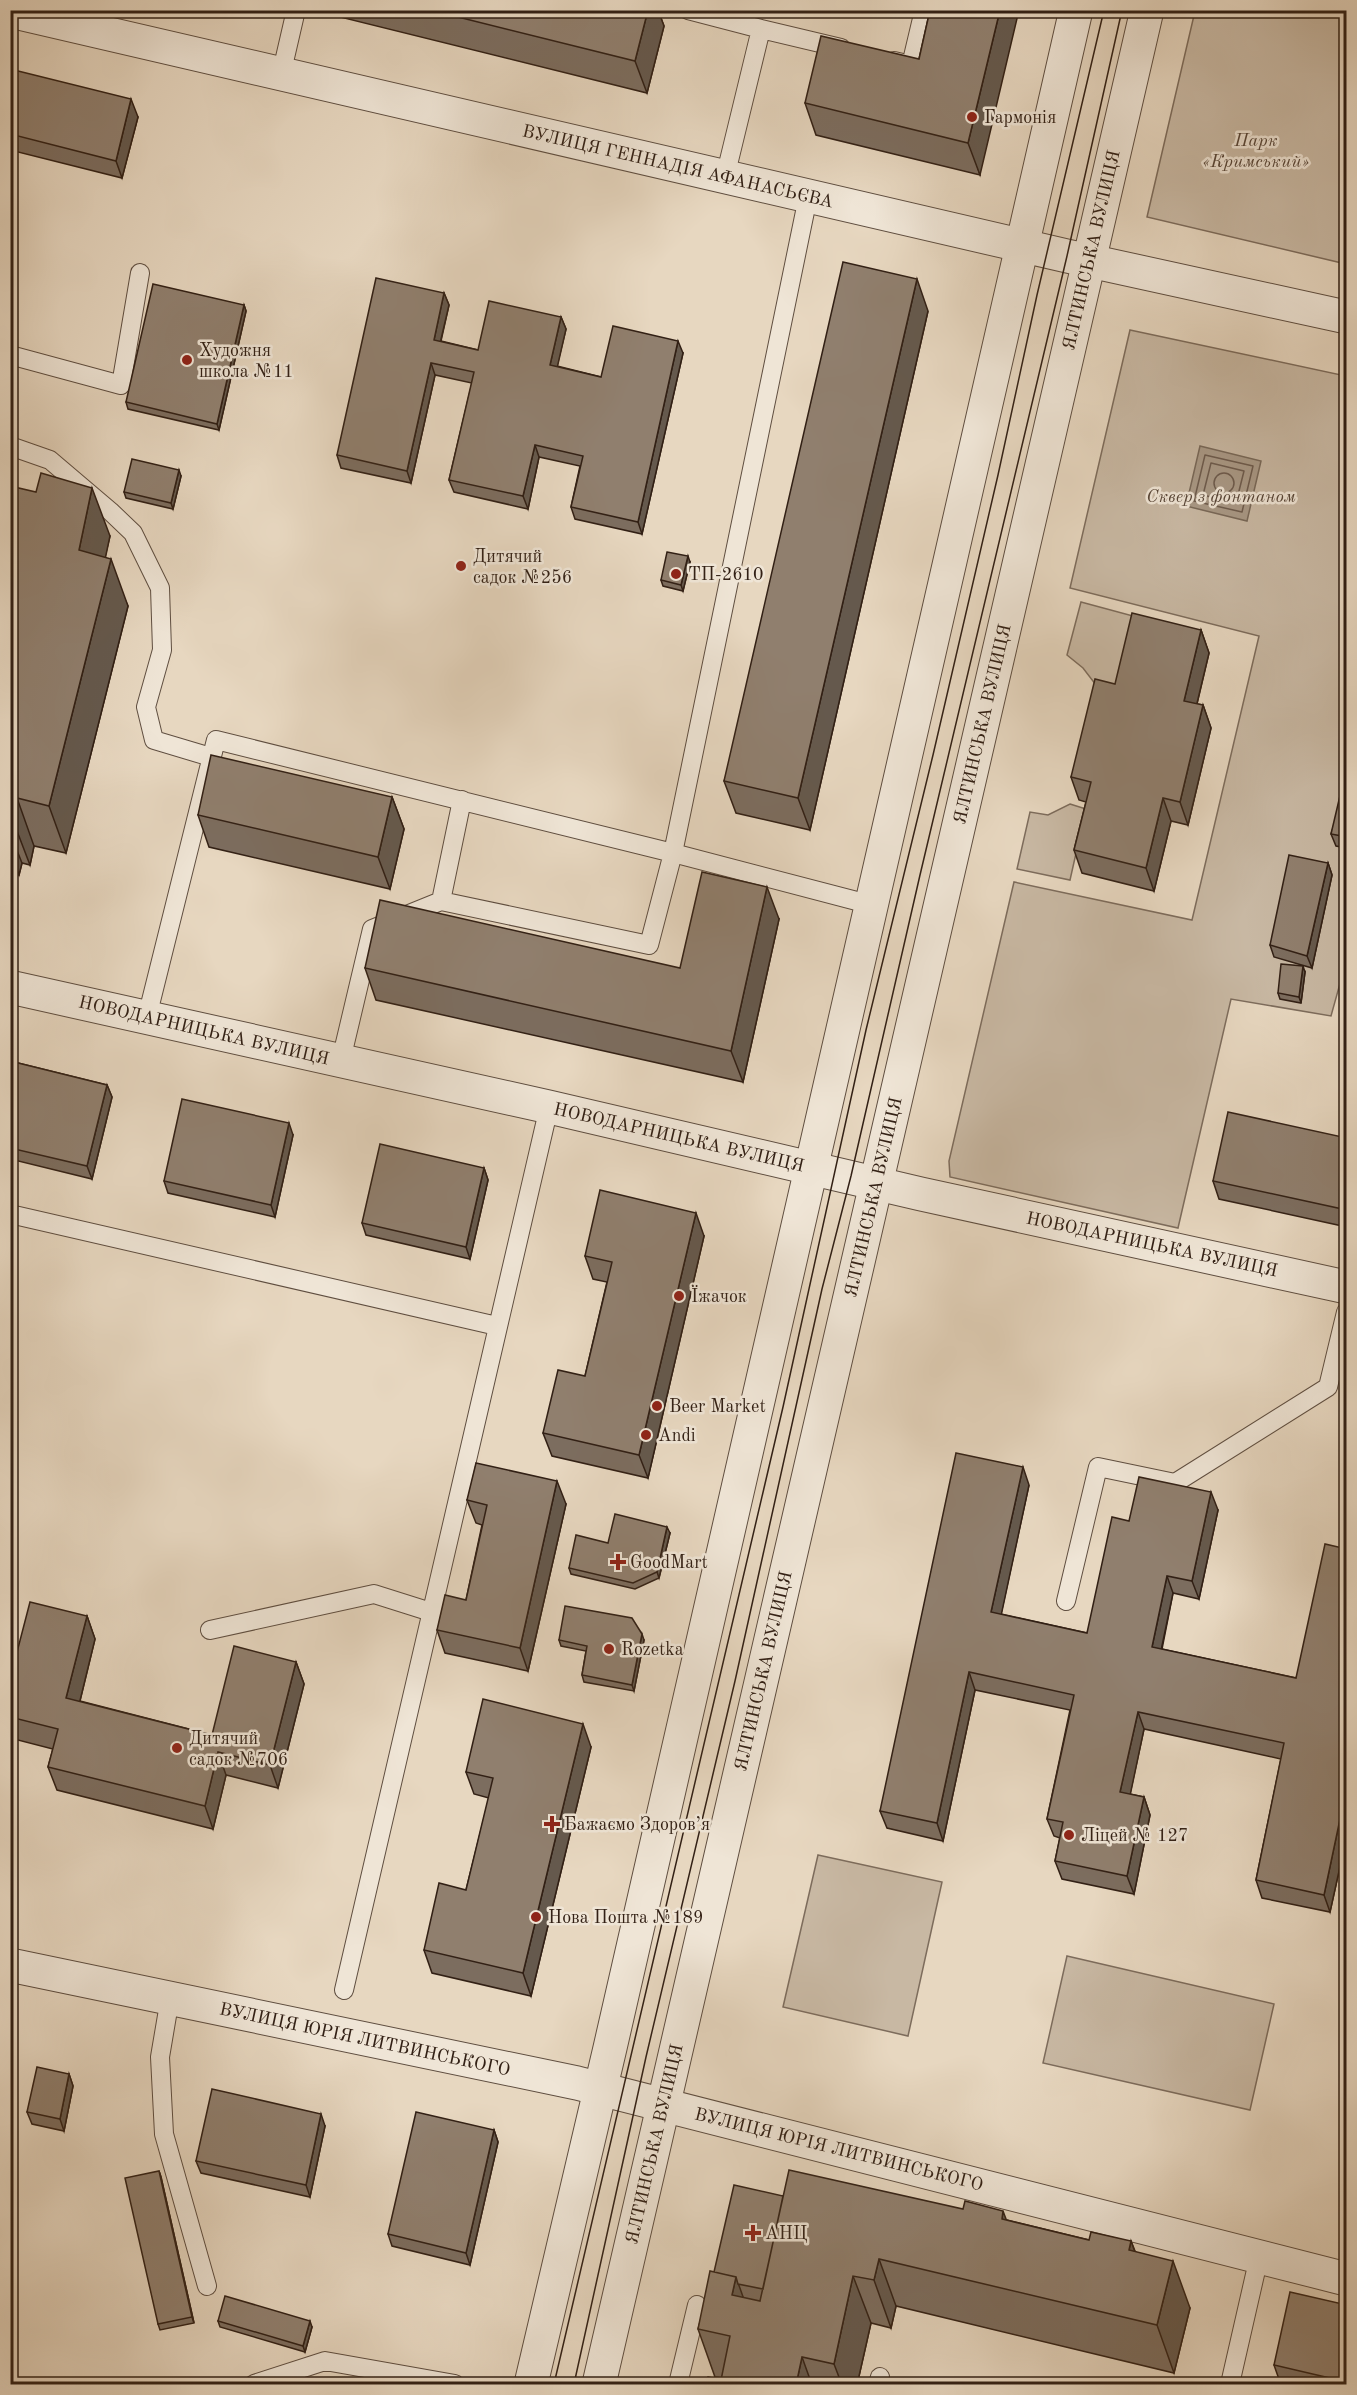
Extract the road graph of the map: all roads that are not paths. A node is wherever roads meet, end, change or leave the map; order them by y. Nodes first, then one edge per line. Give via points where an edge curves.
1 (296, 10) edge
2 (688, 10) edge
3 (924, 10) edge
4 (1076, 10) edge
5 (1147, 10) edge
6 (10, 11) edge
7 (744, 17) edge
8 (761, 29) junction
9 (854, 51) edge
10 (877, 57) edge
11 (281, 75) junction
12 (725, 177) junction
13 (808, 197) junction
14 (1023, 246) junction
15 (1089, 261) junction
16 (140, 273) dead end
17 (1347, 317) edge
18 (10, 355) edge
19 (10, 446) edge
20 (211, 758) junction
21 (462, 801) junction
22 (673, 853) junction
23 (441, 901) junction
24 (872, 905) junction
25 (10, 987) edge
26 (147, 1017) junction
27 (341, 1060) junction
28 (549, 1107) junction
29 (811, 1167) junction
30 (876, 1182) junction
31 (10, 1214) edge
32 (1347, 1287) edge
33 (1347, 1312) edge
34 (497, 1326) junction
35 (1066, 1601) dead end
36 (431, 1612) junction
37 (210, 1630) dead end
38 (10, 1965) edge
39 (344, 1990) dead end
40 (170, 1998) junction
41 (600, 2089) junction
42 (663, 2104) junction
43 (1259, 2257) junction
44 (1347, 2279) edge
45 (207, 2286) dead end
46 (697, 2305) dead end
47 (254, 2385) edge
48 (455, 2385) edge
49 (531, 2385) edge
50 (599, 2385) edge
51 (678, 2385) edge
52 (1230, 2385) edge

1 - 11 lane
2 - 7 lane
3 - 10 lane via 911,65
4 - 14 street
5 - 15 street, ЯЛТИНСЬКА ВУЛИЦЯ
6 - 11 street, ВУЛИЦЯ ГЕННАДІЯ АФАНАСЬЄВА
7 - 8 lane
8 - 9 lane
8 - 12 lane
11 - 12 street, ВУЛИЦЯ ГЕННАДІЯ АФАНАСЬЄВА
12 - 13 street, ВУЛИЦЯ ГЕННАДІЯ АФАНАСЬЄВА
13 - 14 street, ВУЛИЦЯ ГЕННАДІЯ АФАНАСЬЄВА
13 - 22 lane
14 - 15 street, ВУЛИЦЯ ГЕННАДІЯ АФАНАСЬЄВА
14 - 24 street
15 - 17 street, ВУЛИЦЯ ГЕННАДІЯ АФАНАСЬЄВА
15 - 30 street, ЯЛТИНСЬКА ВУЛИЦЯ
16 - 18 lane via 121,385
19 - 20 lane via 50,460 133,533 160,588 162,650 146,707 154,740
20 - 21 lane via 216,740
20 - 26 lane
21 - 22 lane
21 - 23 lane
22 - 23 lane via 649,945
22 - 24 lane
23 - 27 lane via 372,929
24 - 29 street
25 - 26 street, НОВОДАРНИЦЬКА ВУЛИЦЯ
26 - 27 street, НОВОДАРНИЦЬКА ВУЛИЦЯ
27 - 28 street, НОВОДАРНИЦЬКА ВУЛИЦЯ
28 - 29 street, НОВОДАРНИЦЬКА ВУЛИЦЯ
28 - 34 lane
29 - 30 street, НОВОДАРНИЦЬКА ВУЛИЦЯ
29 - 41 street
30 - 32 street, НОВОДАРНИЦЬКА ВУЛИЦЯ
30 - 42 street, ЯЛТИНСЬКА ВУЛИЦЯ
31 - 34 lane
33 - 35 lane via 1329,1387 1185,1477 1175,1483 1098,1467
34 - 36 lane
36 - 37 lane via 374,1594
36 - 39 lane
38 - 40 street, ВУЛИЦЯ ЮРІЯ ЛИТВИНСЬКОГО
40 - 41 street, ВУЛИЦЯ ЮРІЯ ЛИТВИНСЬКОГО
40 - 45 lane via 160,2057 164,2134
41 - 42 street, ВУЛИЦЯ ЮРІЯ ЛИТВИНСЬКОГО
41 - 49 street
42 - 43 street, ВУЛИЦЯ ЮРІЯ ЛИТВИНСЬКОГО
42 - 50 street, ЯЛТИНСЬКА ВУЛИЦЯ
43 - 44 street, ВУЛИЦЯ ЮРІЯ ЛИТВИНСЬКОГО
43 - 52 lane
46 - 51 lane
47 - 48 lane via 325,2361

